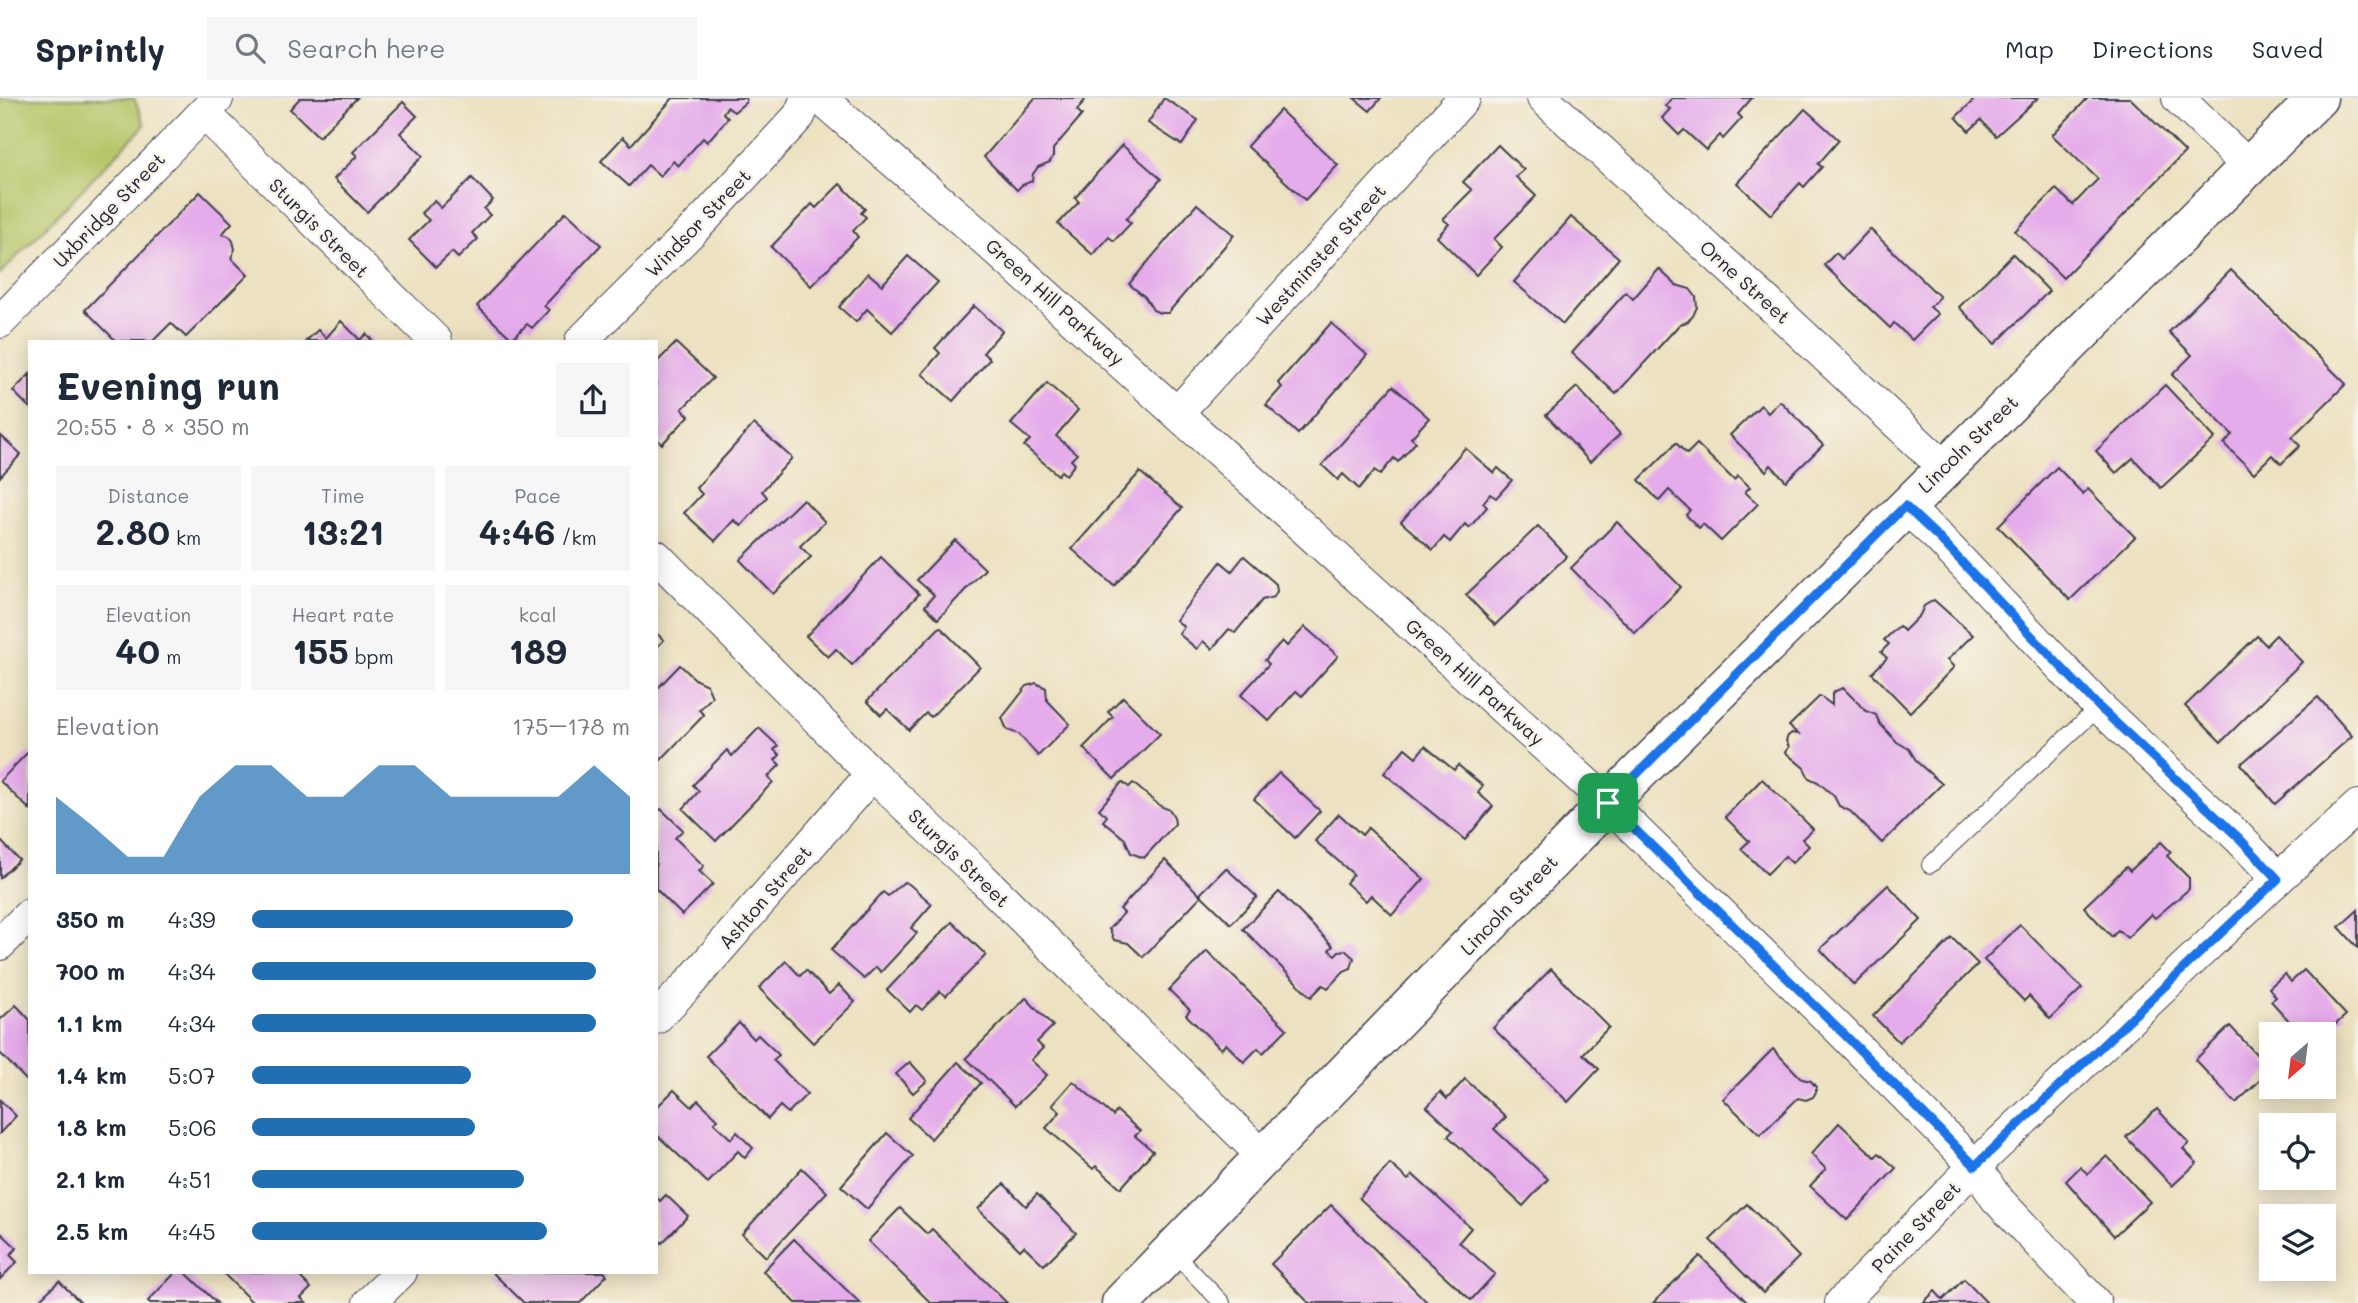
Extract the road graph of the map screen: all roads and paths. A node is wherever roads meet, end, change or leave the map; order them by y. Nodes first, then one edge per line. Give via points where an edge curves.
1 (807, 98) edge
2 (820, 98) edge
3 (1464, 98) edge
4 (1543, 98) edge
5 (2178, 98) edge
6 (2318, 98) edge
7 (211, 105) edge
8 (2249, 167) junction
9 (0, 322) edge
10 (435, 340) edge
11 (582, 340) edge
12 (1177, 412) junction
13 (1945, 468) junction
14 (1905, 506) junction
15 (658, 558) edge
16 (2099, 707) junction
17 (872, 774) junction
18 (1608, 803) junction
19 (2358, 806) edge
20 (1930, 865) dead end
21 (2278, 879) junction
22 (28, 916) edge
23 (0, 944) edge
24 (658, 1016) edge
25 (1264, 1157) junction
26 (1975, 1166) junction
27 (1172, 1251) junction
28 (399, 1274) edge
29 (369, 1303) edge
30 (1121, 1303) edge
31 (1222, 1303) edge
32 (1841, 1303) edge
33 (2095, 1303) edge

1 - 11 street, Windsor Street via 799,116 724,197
2 - 12 street, Green Hill Parkway
3 - 12 street, Westminster Street
4 - 13 street, Orne Street
5 - 8 street
6 - 8 main road, Lincoln Street
7 - 9 street, Uxbridge Street
7 - 10 street, Sturgis Street
8 - 13 main road, Lincoln Street
12 - 18 street, Green Hill Parkway
13 - 14 main road, Lincoln Street
14 - 16 street
14 - 18 main road, Lincoln Street
15 - 17 street, Sturgis Street
16 - 20 lane
16 - 21 street
17 - 24 street, Ashton Street
17 - 25 street, Sturgis Street
18 - 25 main road, Lincoln Street
18 - 26 street, Green Hill Parkway
19 - 21 street, Paine Street
21 - 26 street, Paine Street
22 - 23 street
25 - 27 main road, Lincoln Street
26 - 32 street, Paine Street
26 - 33 street, Green Hill Parkway via 1996,1198
27 - 30 main road, Lincoln Street
27 - 31 lane
28 - 29 street

